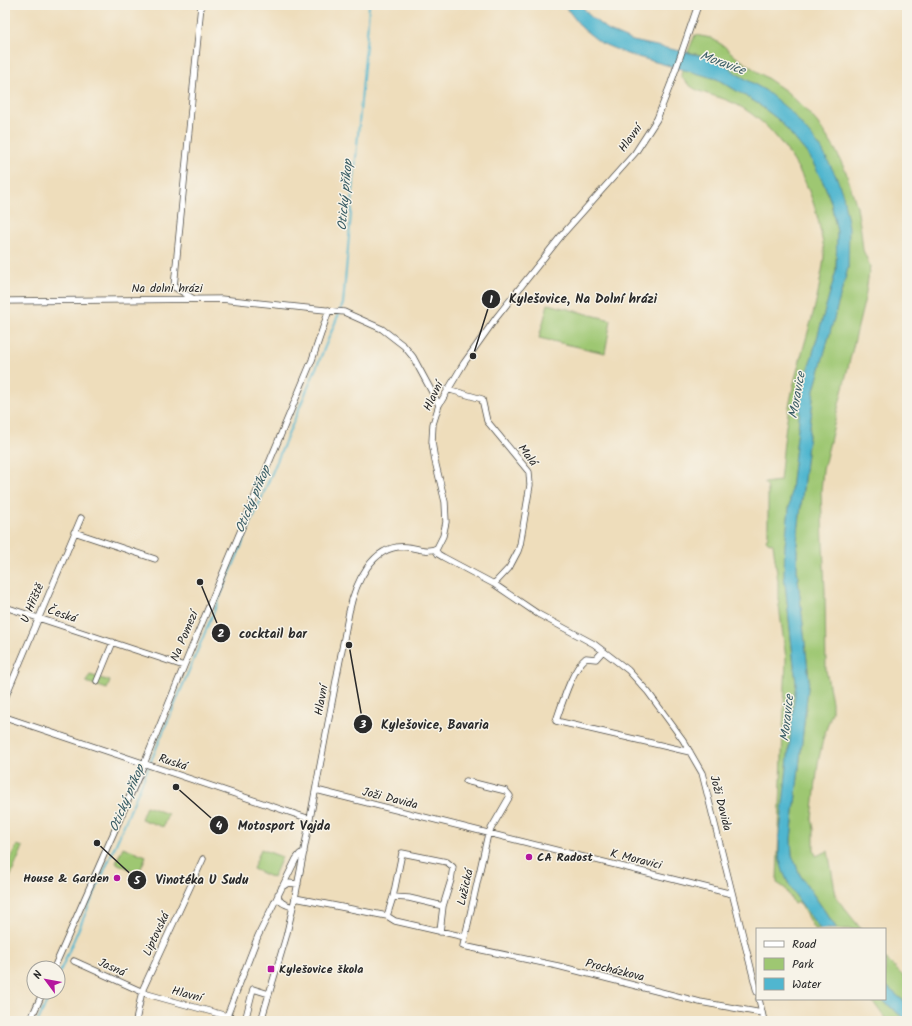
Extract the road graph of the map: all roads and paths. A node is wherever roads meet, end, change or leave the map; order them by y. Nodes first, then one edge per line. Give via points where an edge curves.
1 (201, 5) edge
2 (698, 5) edge
3 (194, 299) junction
4 (5, 301) edge
5 (329, 310) junction
6 (447, 389) junction
7 (438, 405) junction
8 (81, 518) dead end
9 (74, 532) junction
10 (435, 549) junction
11 (155, 559) dead end
12 (494, 584) junction
13 (5, 607) edge
14 (38, 618) junction
15 (112, 642) junction
16 (603, 651) junction
17 (184, 666) junction
18 (97, 682) dead end
19 (5, 698) edge
20 (5, 717) edge
21 (690, 752) junction
22 (146, 764) junction
23 (466, 781) dead end
24 (316, 790) junction
25 (310, 819) junction
26 (488, 834) junction
27 (304, 852) junction
28 (203, 858) dead end
29 (298, 884) junction
30 (282, 886) junction
31 (278, 893) junction
32 (732, 894) junction
33 (394, 897) junction
34 (295, 898) junction
35 (443, 906) junction
36 (293, 907) junction
37 (387, 916) junction
38 (440, 932) junction
39 (465, 937) junction
40 (463, 946) joint
41 (58, 960) edge
42 (74, 962) dead end
43 (756, 988) edge
44 (142, 992) junction
45 (269, 994) junction
46 (39, 1000) edge
47 (759, 1000) edge
48 (762, 1013) junction
49 (227, 1016) junction
50 (30, 1021) edge
51 (136, 1021) edge
52 (244, 1021) edge
53 (261, 1021) edge
54 (764, 1021) edge

1 - 3 street via 174,287
2 - 6 street, Hlavní via 656,119 635,153 561,236 480,339
3 - 4 street, Na dolni hrázi
3 - 5 street, Na dolni hrázi via 221,299
5 - 7 street, Na dolni hrázi via 344,312 382,329 404,346
5 - 17 street, Na Pomezí via 312,360
6 - 7 street, Hlavní
6 - 12 street, Malá via 482,399 488,421 529,472 530,485 520,545 509,568
7 - 10 street, Hlavní via 432,442 446,522 442,539
8 - 9 street, U Hřiště
9 - 11 street
9 - 14 street, U Hřiště
10 - 12 street, Joži Davida via 443,558
10 - 24 street, Hlavní via 390,549 371,562 361,576 349,612
12 - 16 street, Joži Davida via 538,614
13 - 14 street, Česká
14 - 15 street, Česká
14 - 19 street, U Hřiště
15 - 17 street, Česká
15 - 18 street
16 - 21 street, Joži Davida via 628,670 648,692
16 - 21 street via 596,659 586,658 580,664 571,680 556,721
17 - 22 street, Na Pomezí
20 - 22 street, Ruská
21 - 32 street, Joži Davida via 702,773
22 - 25 street, Ruská
22 - 41 street, Na Pomezí
23 - 26 street via 506,791 510,796
24 - 25 street, Hlavní
24 - 26 street, Joži Davida
25 - 27 street, Hlavní
26 - 32 street, K Moravici
26 - 39 street, Lužická
27 - 29 street, Hlavní
27 - 30 street, Hlavní via 296,859
28 - 44 street, Liptovská
29 - 30 street via 288,883
29 - 34 street, Hlavní
30 - 31 street, Hlavní
31 - 36 street via 280,901
31 - 49 street, Hlavní via 252,947
32 - 43 street, Joži Davida
33 - 35 street
33 - 35 street via 402,853 447,862 453,868
33 - 37 street
34 - 36 street, Hlavní
34 - 37 street
35 - 38 street
36 - 45 street, Hlavní
37 - 38 street via 395,921
38 - 39 street
39 - 40 street, Lužická
40 - 48 street, Procházkova via 558,966 700,1002
42 - 44 street, Jasná
44 - 49 street, Hlavní
44 - 51 street, Liptovská
45 - 52 street, Hlavní via 253,989
45 - 53 street, Hlavní
46 - 50 street
47 - 48 street
48 - 54 street
49 - 52 street, Hlavní

